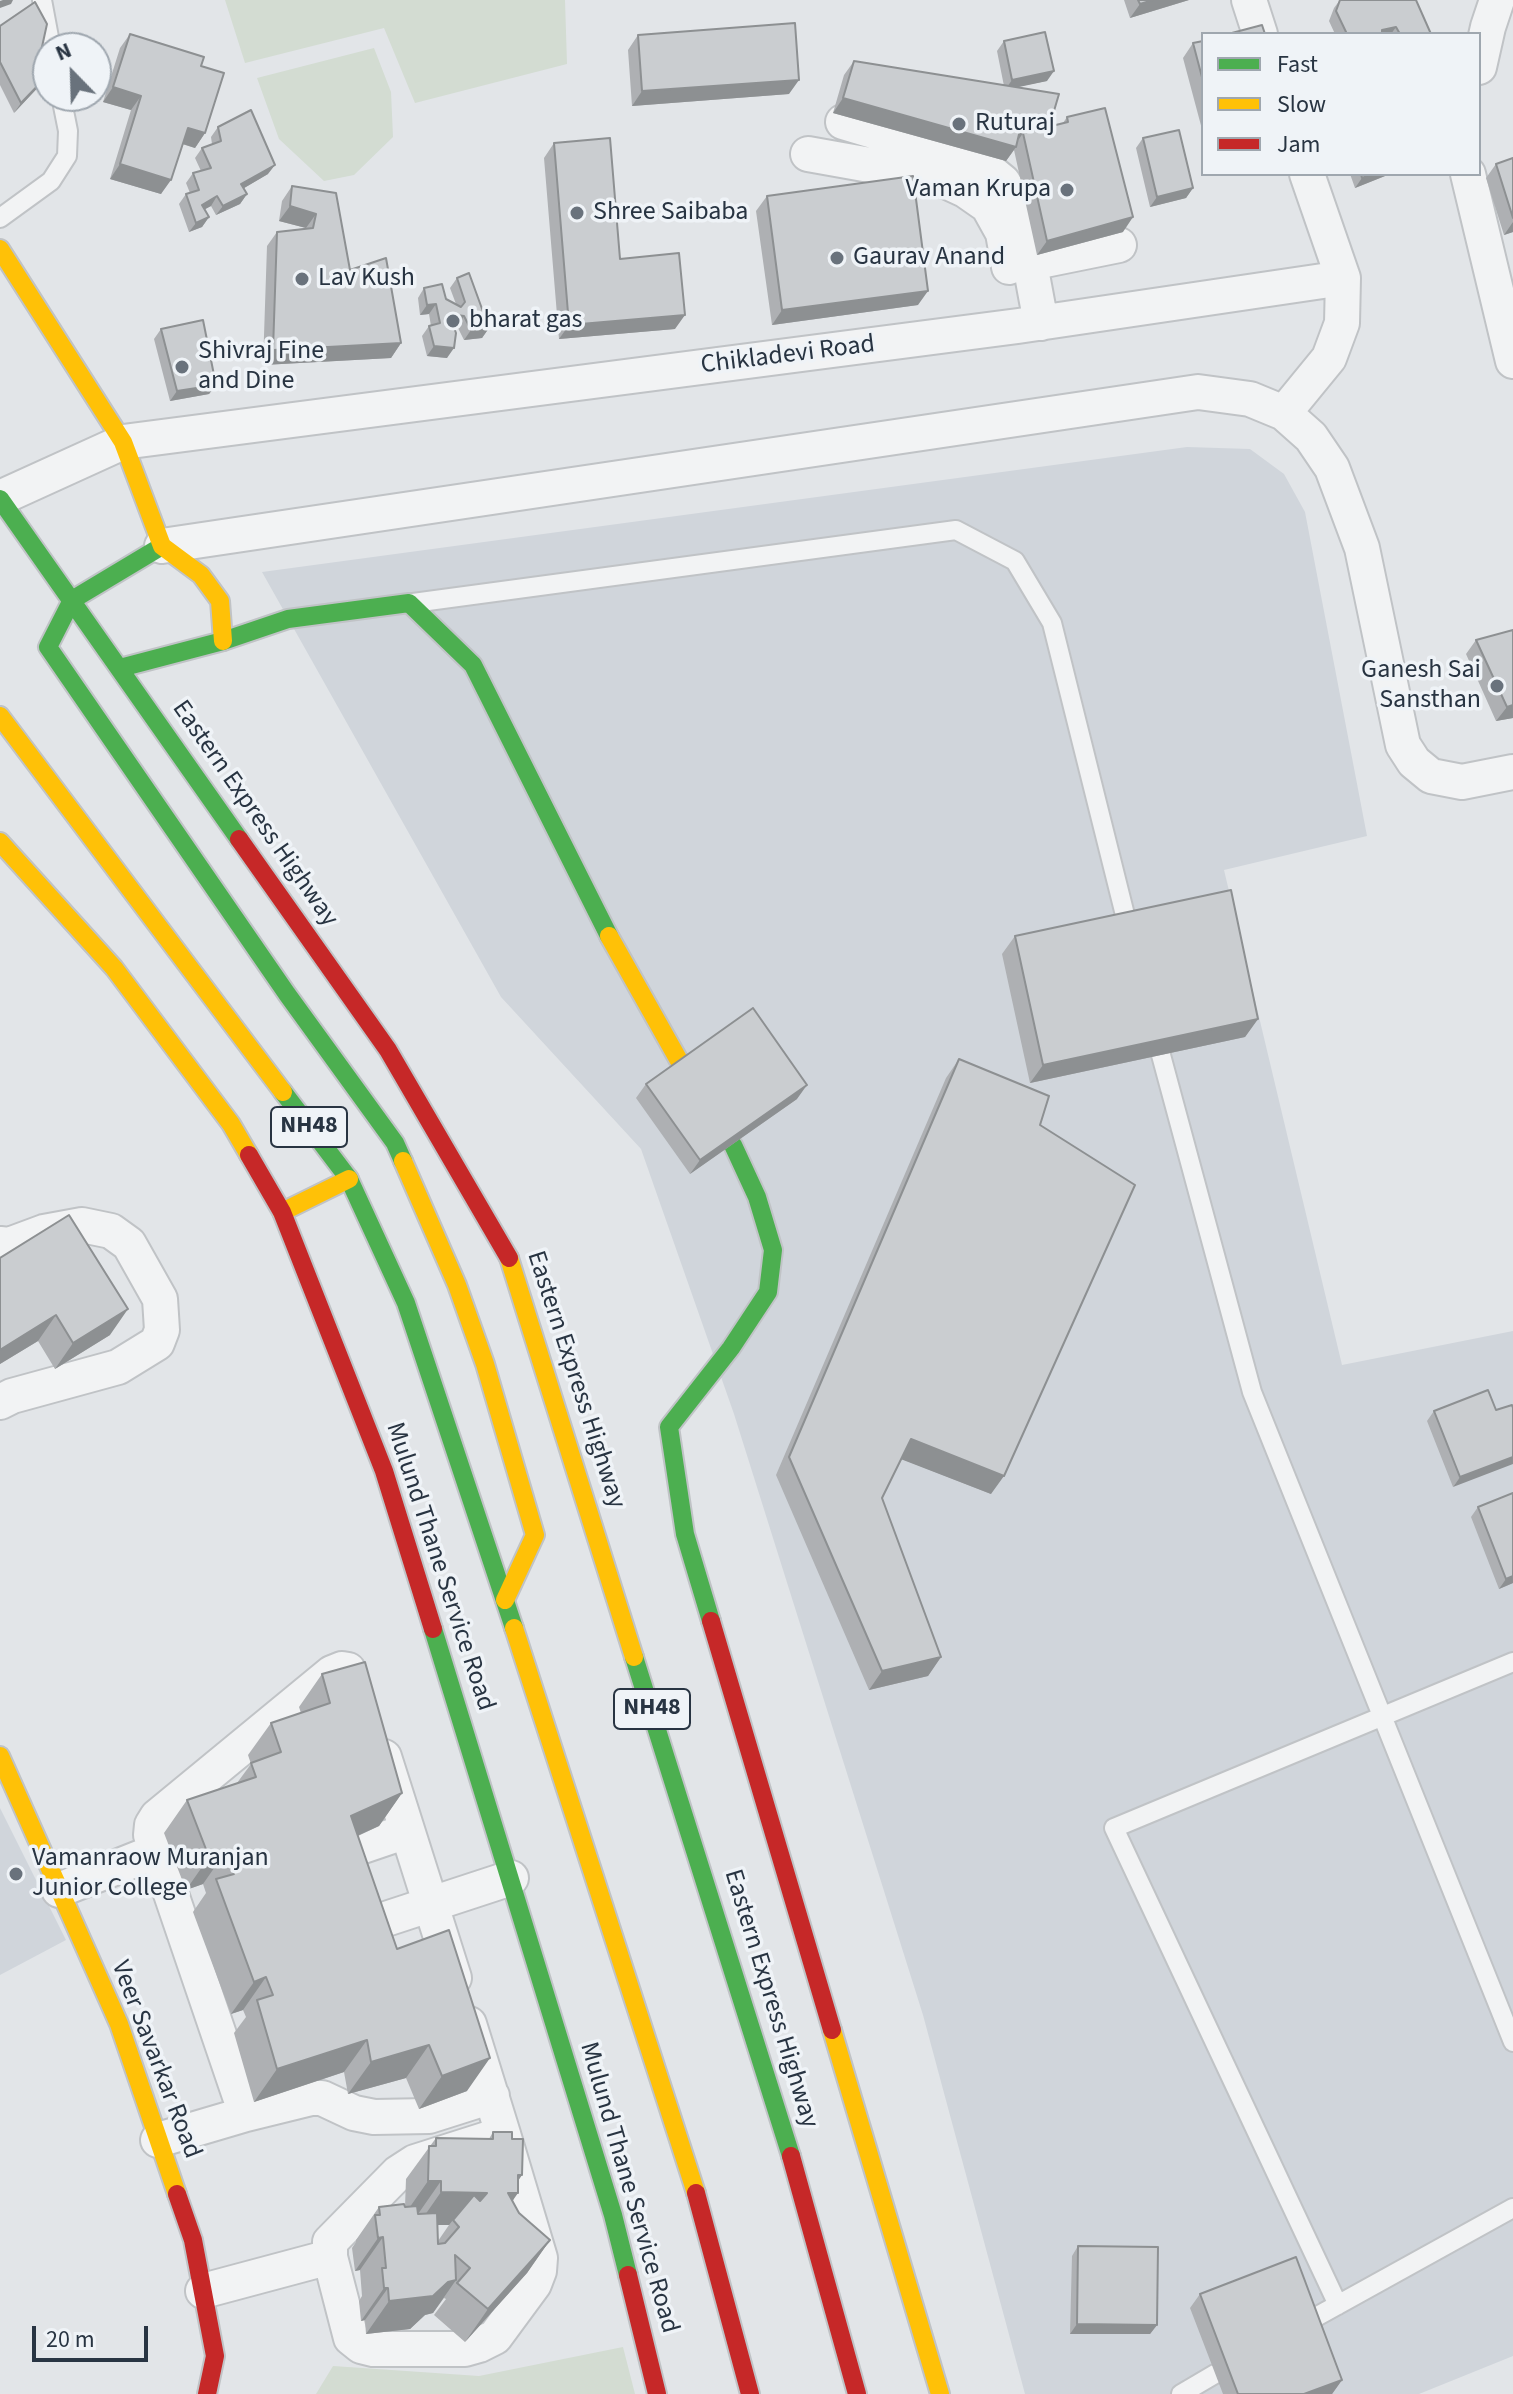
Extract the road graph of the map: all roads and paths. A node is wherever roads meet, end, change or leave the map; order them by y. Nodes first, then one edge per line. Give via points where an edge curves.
1 (42, 0) edge
2 (1249, 0) edge
3 (1497, 0) edge
4 (48, 32) edge
5 (1259, 32) edge
6 (1481, 58) edge
7 (64, 112) edge
8 (843, 122) edge
9 (808, 154) dead end
10 (1308, 176) edge
11 (1468, 176) edge
12 (0, 218) edge
13 (1119, 245) edge
14 (0, 249) edge
15 (1030, 263) junction
16 (1343, 278) junction
17 (1030, 325) junction
18 (1513, 361) edge
19 (1284, 413) junction
20 (123, 442) junction
21 (0, 498) edge
22 (162, 546) junction
23 (72, 600) junction
24 (409, 603) junction
25 (223, 641) junction
26 (120, 668) junction
27 (0, 716) edge
28 (1513, 772) edge
29 (0, 842) edge
30 (0, 856) edge
31 (45, 890) junction
32 (1128, 927) edge
33 (1161, 1055) edge
34 (682, 1066) edge
35 (733, 1145) edge
36 (349, 1179) junction
37 (282, 1212) junction
38 (0, 1244) edge
39 (0, 1402) edge
40 (505, 1600) junction
41 (1513, 1662) edge
42 (1382, 1715) junction
43 (0, 1756) edge
44 (407, 1831) junction
45 (157, 1851) junction
46 (511, 1878) junction
47 (59, 1890) junction
48 (430, 1905) junction
49 (1513, 2042) edge
50 (492, 2096) junction
51 (246, 2114) junction
52 (503, 2134) junction
53 (158, 2140) junction
54 (1513, 2208) edge
55 (330, 2257) junction
56 (203, 2291) junction
57 (1338, 2305) junction
58 (1305, 2323) edge
59 (1215, 2374) dead end
60 (207, 2394) edge
61 (657, 2394) edge
62 (750, 2394) edge
63 (857, 2394) edge
64 (940, 2394) edge
65 (1181, 2394) edge

1 - 4 lane
2 - 5 street
3 - 6 street
7 - 12 lane via 67,156 51,181
8 - 15 street via 986,168 1003,182 1020,210
9 - 17 street via 937,177 988,206 1003,233
10 - 16 street
11 - 18 street
13 - 15 street
14 - 20 main road
15 - 17 street
16 - 17 street, Chikladevi Road
16 - 19 street via 1342,323 1329,358
17 - 20 street, Chikladevi Road
19 - 22 street via 1250,399 1198,392
19 - 28 street via 1311,437 1332,468 1357,535 1403,745 1431,776 1462,782
20 - 21 street, Chikladevi Road
20 - 22 main road
21 - 23 main road, Eastern Express Highway / NH48
22 - 23 main road
22 - 25 main road via 201,575 220,601
23 - 26 main road, Eastern Express Highway / NH48
23 - 40 main road via 48,647 395,1143 457,1285 535,1535
24 - 25 main road via 288,619
24 - 32 lane via 956,530 1015,561 1052,623
24 - 34 main road via 473,665 603,926
25 - 26 main road
26 - 63 main road, Eastern Express Highway / NH48 via 388,1050 507,1252 800,2183
27 - 36 main road, NH48
29 - 31 main road, Mulund Thane Service Road
30 - 31 lane
31 - 37 main road, Mulund Thane Service Road via 114,968 222,1112
33 - 42 lane via 1252,1392
35 - 64 main road via 773,1250 770,1278 768,1292 731,1348 669,1427 685,1534
36 - 37 main road
36 - 40 main road, NH48 via 406,1303
37 - 46 main road, Mulund Thane Service Road via 384,1471
38 - 39 street via 82,1225 111,1231 129,1244 160,1299 162,1330 157,1343 118,1367
40 - 62 main road, NH48 via 700,2207
41 - 42 lane
42 - 49 lane
42 - 57 lane via 1114,1828
43 - 47 main road, Veer Savarkar Road
44 - 45 street via 360,1682 342,1669 157,1817 151,1835
44 - 48 street
44 - 48 street via 357,1848 345,1856 344,1866 379,1931
45 - 47 street
45 - 51 street
46 - 48 street
46 - 61 main road, Mulund Thane Service Road via 613,2215
47 - 53 main road, Veer Savarkar Road via 119,2024
48 - 50 street via 431,1950
50 - 51 street via 429,2116 374,2117 311,2098
50 - 52 street
51 - 53 street
52 - 55 street via 415,2162 398,2173 330,2242
52 - 55 street via 540,2258 534,2284 495,2337 465,2349 361,2346 351,2338
53 - 56 main road, Veer Savarkar Road via 193,2240
54 - 57 lane
55 - 56 street
56 - 60 main road, Veer Savarkar Road via 215,2356
57 - 58 lane
59 - 65 lane

